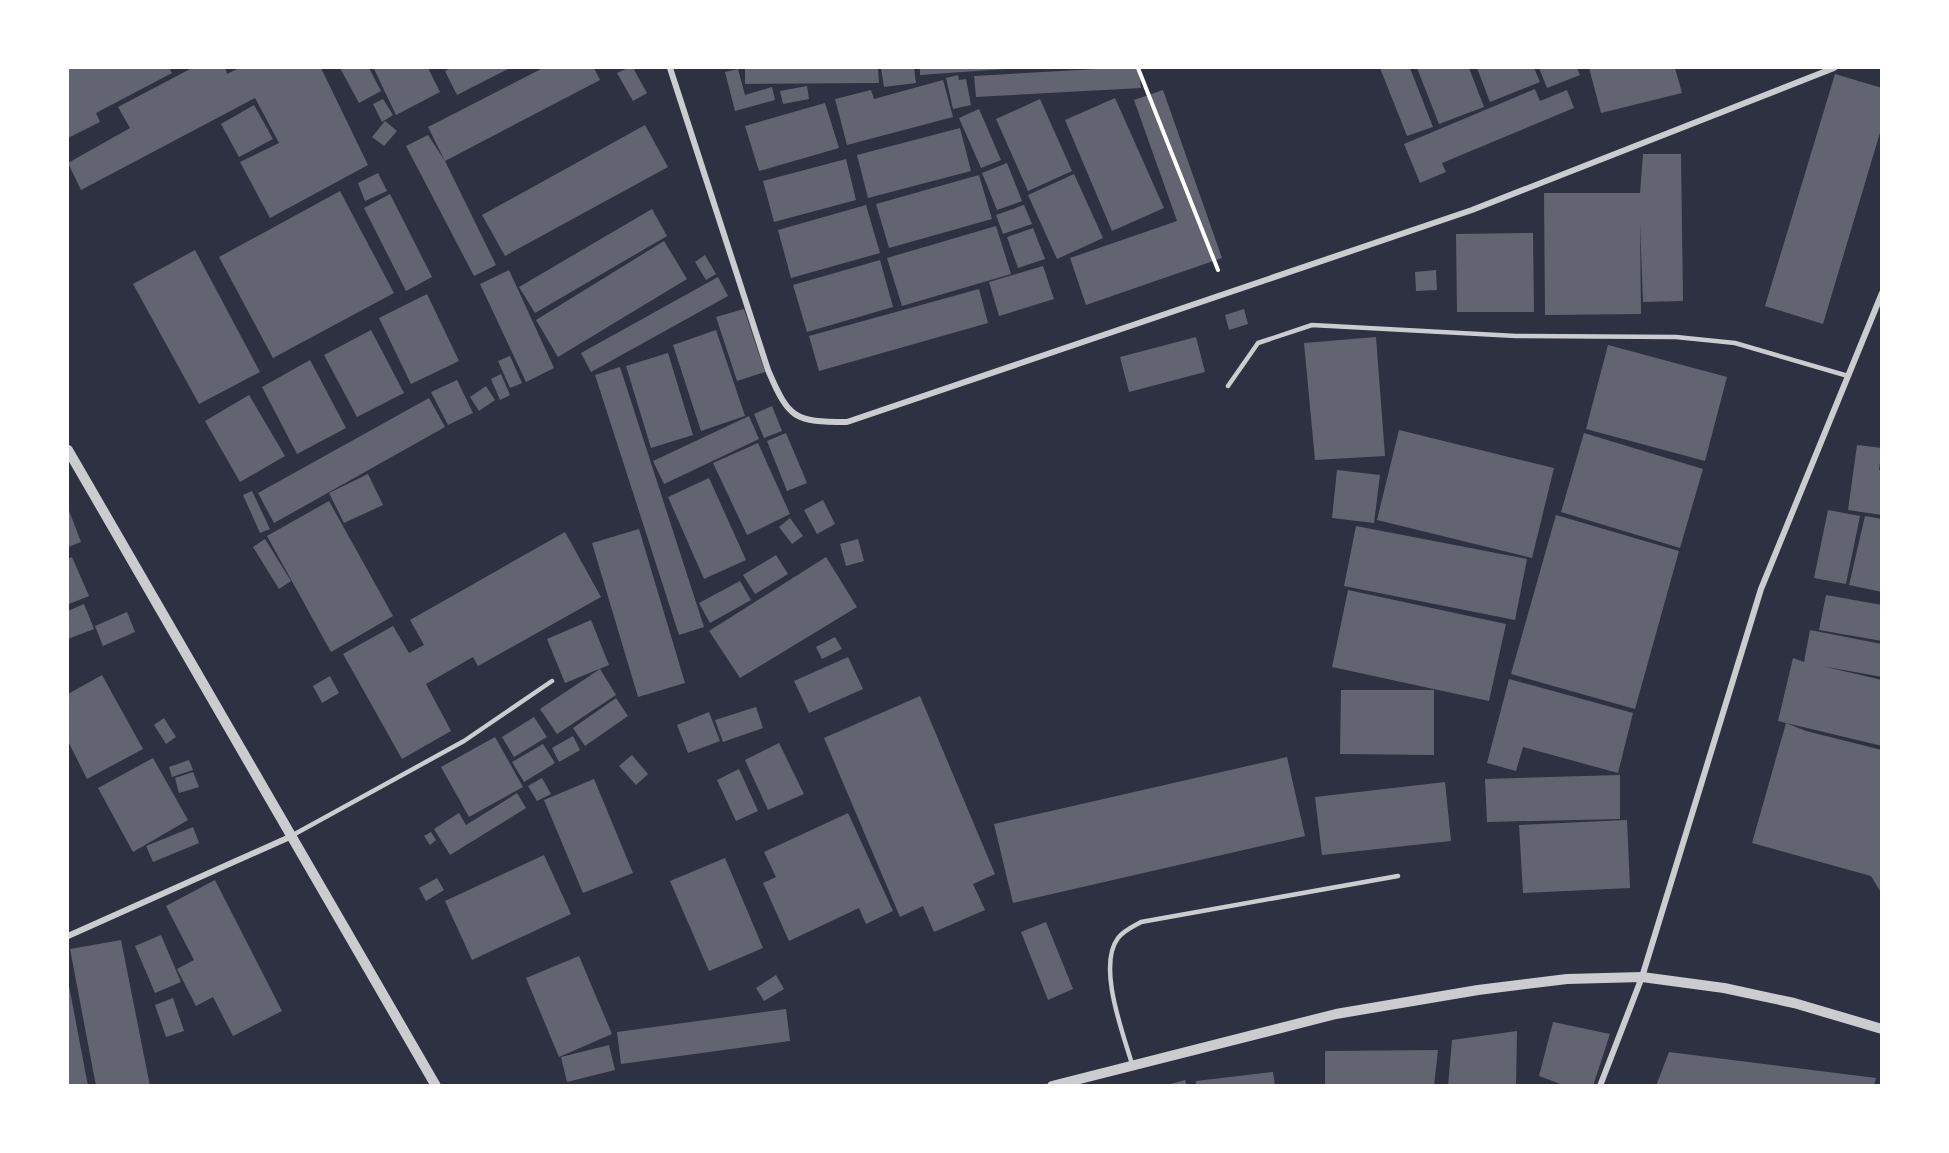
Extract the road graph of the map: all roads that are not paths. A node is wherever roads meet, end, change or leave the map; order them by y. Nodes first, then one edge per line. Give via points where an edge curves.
1 (670, 68) edge
2 (1834, 68) edge
3 (1881, 293) edge
4 (1848, 376) junction
5 (1228, 386) dead end
6 (68, 450) edge
7 (552, 681) dead end
8 (293, 835) junction
9 (1398, 876) dead end
10 (68, 936) edge
11 (1642, 978) junction
12 (1881, 1029) edge
13 (1133, 1066) junction
14 (436, 1086) edge
15 (1052, 1086) edge
16 (1600, 1086) edge

1 - 2 street via 768,370 782,402 794,415 811,422 847,422 1472,210
3 - 4 street
4 - 5 lane via 1735,343 1676,337 1516,336 1312,325 1258,343
4 - 11 street via 1761,589
6 - 8 street
7 - 8 lane via 464,741
8 - 10 street
8 - 14 street
9 - 13 lane via 1141,922 1119,937 1109,964
11 - 12 street via 1724,988 1794,1003
11 - 13 street via 1567,979 1403,1001 1336,1014
11 - 16 street
13 - 15 street

